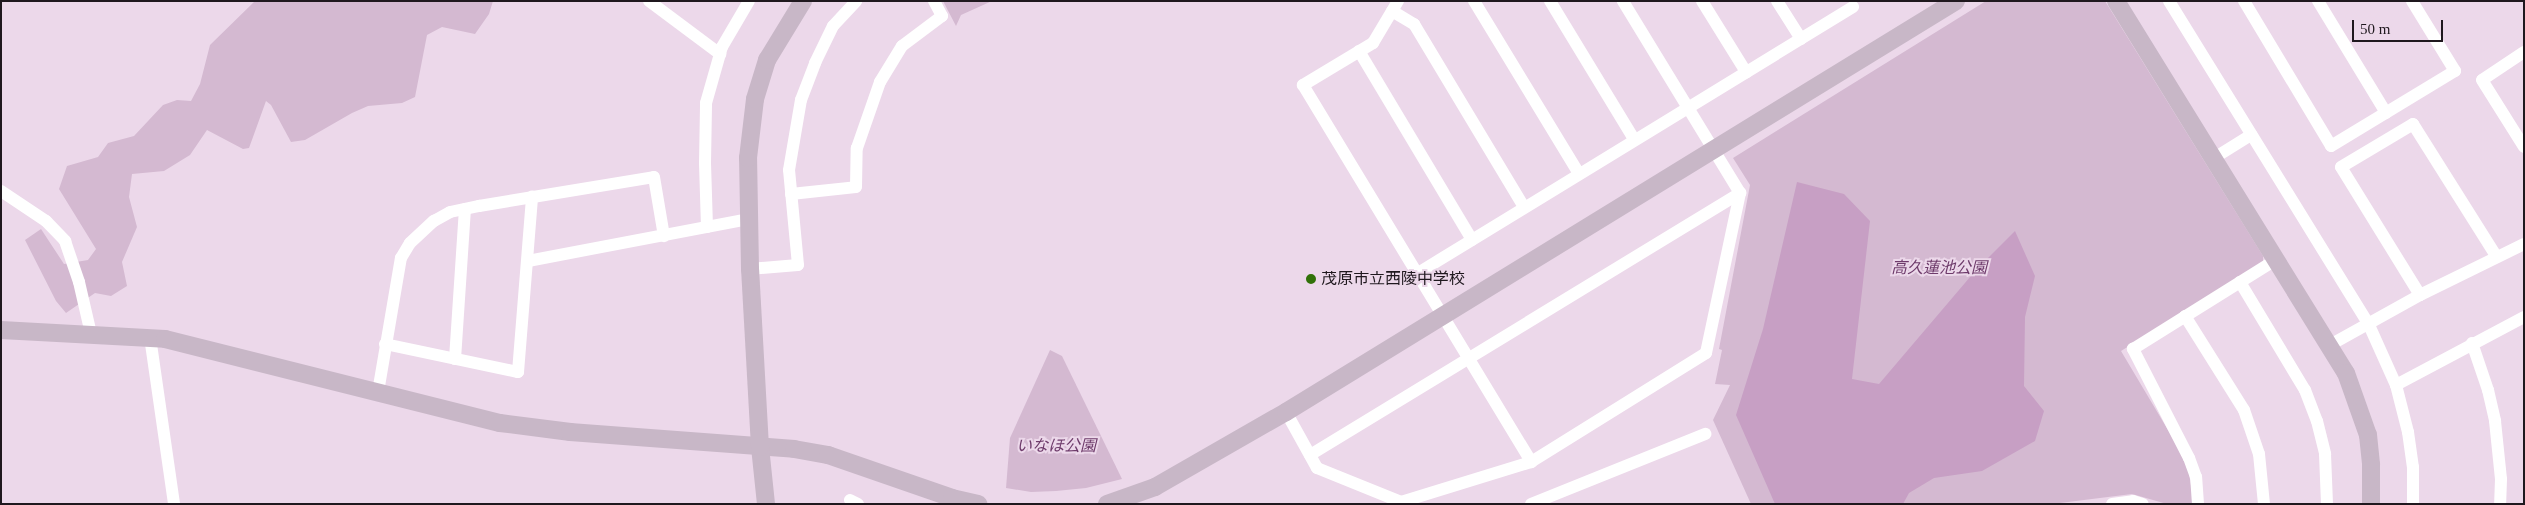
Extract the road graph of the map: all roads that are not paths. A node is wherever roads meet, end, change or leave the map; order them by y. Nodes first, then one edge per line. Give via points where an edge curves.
1 (649, 1) edge
2 (749, 1) edge
3 (802, 1) edge
4 (856, 1) edge
5 (934, 1) edge
6 (1474, 1) edge
7 (1550, 1) edge
8 (1623, 1) edge
9 (1702, 1) edge
10 (1777, 1) edge
11 (1956, 1) edge
12 (2116, 1) edge
13 (2169, 1) edge
14 (2244, 1) edge
15 (2318, 1) edge
16 (2412, 1) edge
17 (1395, 6) edge
18 (1852, 7) dead end
19 (1801, 39) junction
20 (1359, 51) junction
21 (2524, 52) edge
22 (720, 54) junction
23 (1746, 72) junction
24 (1688, 109) junction
25 (2386, 113) junction
26 (2251, 135) junction
27 (1634, 139) junction
28 (2524, 147) edge
29 (1714, 150) junction
30 (2214, 158) junction
31 (1579, 174) junction
32 (1, 191) edge
33 (1740, 193) junction
34 (791, 194) junction
35 (532, 197) junction
36 (1524, 207) junction
37 (465, 209) junction
38 (748, 219) junction
39 (707, 227) junction
40 (664, 236) junction
41 (1472, 240) junction
42 (2524, 244) edge
43 (2496, 256) junction
44 (2277, 259) junction
45 (528, 261) junction
46 (750, 269) junction
47 (1418, 273) junction
48 (2240, 282) junction
49 (2420, 295) junction
50 (1443, 316) junction
51 (2185, 316) junction
52 (2524, 317) edge
53 (2369, 325) junction
54 (1, 330) edge
55 (91, 334) junction
56 (150, 337) junction
57 (2472, 343) junction
58 (386, 344) junction
59 (2330, 345) junction
60 (455, 359) junction
61 (1467, 359) junction
62 (2396, 384) junction
63 (378, 392) junction
64 (1286, 412) junction
65 (1704, 434) dead end
66 (760, 447) junction
67 (1310, 455) junction
68 (1531, 462) junction
69 (2136, 503) edge
70 (174, 504) edge
71 (766, 504) edge
72 (978, 504) edge
73 (1107, 504) edge
74 (1531, 504) edge
75 (2112, 504) edge
76 (2198, 504) edge
77 (2264, 504) edge
78 (2327, 504) edge
79 (2371, 504) edge
80 (2413, 504) edge
81 (2500, 504) edge

1 - 22 street
2 - 22 street
3 - 38 street via 767,60 755,99 748,158
4 - 34 street via 833,26 814,62 801,100 789,170
5 - 34 street via 942,16 902,46 880,82 857,148 856,187
6 - 31 street
7 - 27 street
8 - 24 street
9 - 23 street
10 - 19 street
11 - 29 street
12 - 30 street
13 - 26 street
14 - 25 street via 2331,146
15 - 25 street
16 - 25 street via 2454,70
17 - 20 street via 1373,43
17 - 36 street via 1414,24
18 - 19 street
19 - 23 street
20 - 41 street
20 - 47 street via 1303,85
21 - 28 street via 2482,80
22 - 39 street via 706,103
23 - 24 street
24 - 27 street
24 - 29 street
26 - 30 street
26 - 53 street
27 - 31 street
29 - 33 street
29 - 50 street
30 - 44 street
31 - 36 street
32 - 55 street via 46,221 65,241 80,282
33 - 61 street
33 - 68 street via 1706,353
34 - 46 street via 798,265
35 - 37 street
35 - 40 street via 654,177
35 - 45 street
36 - 41 street
37 - 58 street via 450,212 434,221 410,243 401,258
37 - 60 street
38 - 39 street
38 - 46 street
39 - 40 street
40 - 45 street
41 - 47 street
42 - 43 street
43 - 49 street
43 - 49 street via 2413,124 2341,167
44 - 48 street
44 - 59 street
45 - 60 street via 518,372
46 - 66 street
47 - 50 street
48 - 51 street
48 - 78 street via 2305,390 2325,454
49 - 53 street
50 - 61 street
50 - 64 street
51 - 76 street via 2133,349 2189,458 2196,477
51 - 77 street via 2244,410 2260,454
52 - 57 street
53 - 59 street
53 - 62 street
54 - 55 street
55 - 56 street
56 - 63 street
56 - 70 street
57 - 62 street
57 - 81 street via 2495,420
58 - 60 street
58 - 63 street
59 - 79 street via 2346,373 2368,435 2372,465
61 - 67 street
61 - 68 street
62 - 80 street via 2413,467
63 - 66 street via 500,423 570,432
64 - 67 street
64 - 73 street via 1155,487
65 - 74 street
66 - 71 street
66 - 72 street via 828,455
67 - 68 street via 1317,468 1401,502
69 - 75 street

